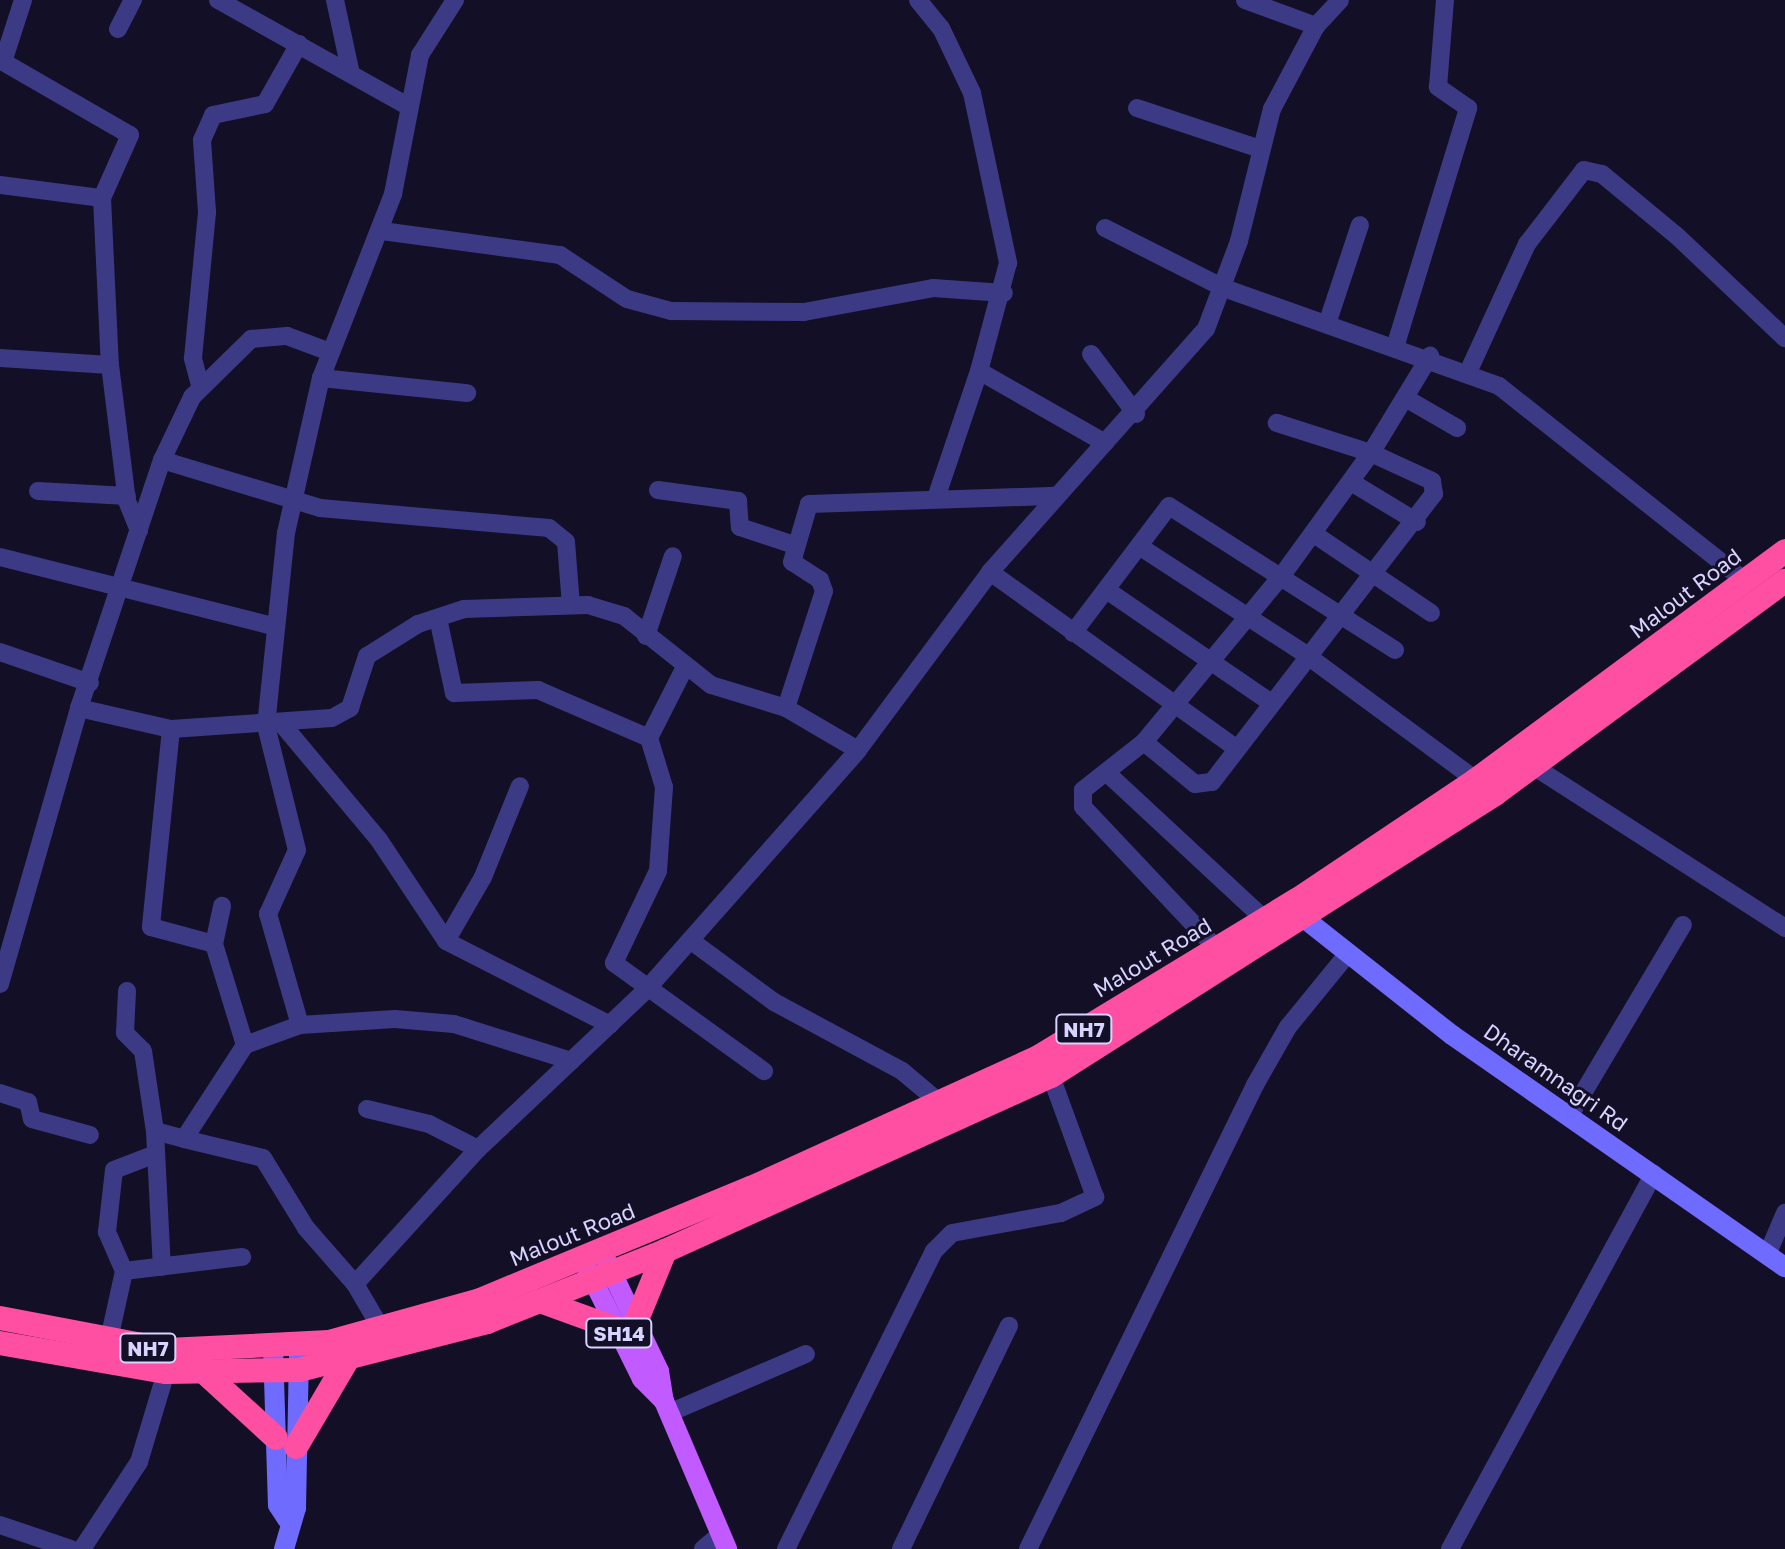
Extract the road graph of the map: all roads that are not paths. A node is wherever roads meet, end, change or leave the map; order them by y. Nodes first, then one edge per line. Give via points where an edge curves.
1 (23, 0) edge
2 (133, 0) edge
3 (218, 0) edge
4 (335, 0) edge
5 (455, 0) edge
6 (918, 0) edge
7 (1245, 0) edge
8 (1340, 0) edge
9 (1445, 0) edge
10 (1316, 26) junction
11 (118, 29) dead end
12 (299, 44) junction
13 (2, 61) edge
14 (351, 74) junction
15 (408, 106) junction
16 (1137, 108) dead end
17 (1260, 149) junction
18 (0, 185) edge
19 (102, 198) junction
20 (1360, 225) dead end
21 (1105, 228) dead end
22 (382, 231) junction
23 (1224, 288) junction
24 (1004, 293) junction
25 (1328, 321) junction
26 (1785, 338) edge
27 (1396, 344) junction
28 (330, 352) junction
29 (1091, 354) dead end
30 (1430, 356) junction
31 (0, 358) edge
32 (110, 365) junction
33 (1469, 370) junction
34 (979, 371) junction
35 (321, 378) junction
36 (200, 385) junction
37 (467, 393) dead end
38 (1407, 399) junction
39 (1136, 414) junction
40 (1277, 423) dead end
41 (1457, 428) dead end
42 (1105, 443) junction
43 (1371, 453) junction
44 (162, 460) junction
45 (1351, 482) junction
46 (658, 490) dead end
47 (38, 491) dead end
48 (127, 496) junction
49 (1056, 496) junction
50 (936, 498) junction
51 (292, 501) junction
52 (1417, 522) junction
53 (139, 531) junction
54 (1314, 534) junction
55 (794, 545) junction
56 (1142, 548) junction
57 (1785, 551) edge
58 (673, 556) dead end
59 (0, 557) edge
60 (990, 572) junction
61 (1283, 574) junction
62 (1377, 575) junction
63 (1745, 581) junction
64 (1785, 582) edge
65 (118, 590) junction
66 (1108, 591) junction
67 (571, 605) junction
68 (1340, 613) junction
69 (1431, 613) dead end
70 (1247, 616) junction
71 (438, 618) junction
72 (276, 627) junction
73 (1073, 633) junction
74 (646, 636) junction
75 (1395, 650) dead end
76 (0, 652) edge
77 (1305, 654) junction
78 (1209, 663) junction
79 (684, 669) junction
80 (90, 683) junction
81 (1270, 702) junction
82 (1177, 705) junction
83 (79, 708) junction
84 (786, 708) junction
85 (274, 725) junction
86 (171, 729) junction
87 (649, 738) junction
88 (1144, 742) junction
89 (1236, 748) junction
90 (858, 750) junction
91 (1533, 766) junction
92 (1107, 773) junction
93 (520, 786) dead end
94 (1486, 787) junction
95 (222, 906) dead end
96 (1264, 919) junction
97 (1305, 919) junction
98 (1683, 925) dead end
99 (8, 926) edge
100 (1785, 928) edge
101 (690, 940) junction
102 (446, 941) junction
103 (214, 944) junction
104 (1216, 948) junction
105 (1346, 956) junction
106 (0, 984) edge
107 (646, 990) junction
108 (127, 991) dead end
109 (300, 1025) junction
110 (610, 1025) junction
111 (245, 1045) junction
112 (571, 1061) junction
113 (764, 1071) dead end
114 (1051, 1076) junction
115 (0, 1093) edge
116 (940, 1103) junction
117 (367, 1109) dead end
118 (1570, 1115) junction
119 (155, 1131) junction
120 (90, 1135) dead end
121 (184, 1139) junction
122 (478, 1149) junction
123 (153, 1155) junction
124 (1654, 1174) junction
125 (756, 1198) junction
126 (1785, 1213) edge
127 (665, 1251) junction
128 (1767, 1255) junction
129 (242, 1257) dead end
130 (597, 1266) junction
131 (162, 1267) junction
132 (1785, 1267) edge
133 (124, 1271) junction
134 (355, 1284) junction
135 (540, 1301) junction
136 (0, 1318) edge
137 (626, 1325) junction
138 (1009, 1326) dead end
139 (382, 1330) junction
140 (0, 1343) edge
141 (108, 1344) junction
142 (806, 1354) dead end
143 (346, 1362) junction
144 (291, 1363) junction
145 (166, 1372) junction
146 (205, 1373) junction
147 (667, 1407) junction
148 (286, 1443) junction
149 (0, 1525) edge
150 (724, 1542) edge
151 (71, 1549) edge
152 (82, 1549) edge
153 (284, 1549) edge
154 (703, 1549) edge
155 (786, 1549) edge
156 (901, 1549) edge
157 (1028, 1549) edge
158 (1450, 1549) edge

1 - 13 street
2 - 11 street
3 - 12 street
4 - 14 street
5 - 15 street via 420,55
6 - 24 street via 954,53 986,138 1008,263
7 - 10 street
8 - 10 street
9 - 27 street via 1438,87 1468,108
10 - 17 street
12 - 14 street
12 - 36 street via 265,104 213,115 202,140 207,212 193,358
13 - 19 street via 129,133
14 - 15 street
15 - 22 street
16 - 17 street
17 - 23 street
18 - 19 street
19 - 32 street
20 - 25 street
21 - 23 street
22 - 24 street via 560,255 627,299 671,311 804,312 933,288
22 - 28 street
23 - 25 street
23 - 39 street via 1206,329
24 - 34 street
25 - 27 street
26 - 33 street via 1677,236 1602,174 1584,170 1527,244
27 - 30 street
28 - 35 street
28 - 36 street via 287,336 251,339
29 - 39 street
30 - 33 street
30 - 38 street
31 - 32 street
32 - 48 street
33 - 63 street
34 - 42 street
34 - 50 street
35 - 37 street
35 - 51 street
36 - 44 street
38 - 41 street
38 - 43 street
39 - 42 street
40 - 43 street
42 - 49 street
43 - 45 street
43 - 52 street via 1432,481 1434,494
44 - 51 street
44 - 53 street
45 - 52 street
45 - 54 street
46 - 55 street via 738,501 740,527
47 - 48 street
48 - 53 street
49 - 50 street
49 - 60 street
50 - 55 street via 814,500
51 - 67 street via 417,522 549,528 566,542
51 - 72 street
52 - 62 street
53 - 65 street
54 - 61 street
54 - 62 street
55 - 84 street via 792,562 824,591
56 - 61 street via 1160,510 1169,506
56 - 66 street
56 - 70 street
57 - 63 highway, Malout Road / NH7
58 - 74 street
59 - 65 street
60 - 73 street
60 - 90 street
61 - 68 street
61 - 70 street
62 - 68 street
62 - 69 street
63 - 94 highway, Malout Road / NH7
64 - 91 highway, Malout Road / NH7
65 - 72 street
65 - 80 street
66 - 73 street
66 - 78 street
67 - 71 street via 464,609
67 - 74 street via 605,607
68 - 75 street
68 - 77 street
70 - 77 street
70 - 78 street
71 - 85 street via 367,656 344,715
71 - 87 street via 454,693 538,690
72 - 85 street
73 - 82 street
74 - 79 street
76 - 80 street
77 - 81 street
77 - 94 street
78 - 81 street
78 - 82 street
79 - 84 street
79 - 87 street
80 - 83 street
81 - 89 street
82 - 88 street
82 - 89 street
83 - 86 street
83 - 99 street
84 - 90 street
85 - 86 street
85 - 102 street via 379,840
85 - 109 street via 297,850 268,914
86 - 103 street via 151,927
87 - 107 street via 664,787 658,871 614,958
88 - 89 street via 1204,785
88 - 92 street
90 - 101 street
91 - 94 highway, Malout Road / NH7
91 - 100 street
92 - 96 street
92 - 104 street via 1083,790 1083,807
93 - 102 street via 488,867
94 - 96 highway, Malout Road / NH7
94 - 97 highway, Malout Road / NH7
95 - 103 street
96 - 104 highway, Malout Road / NH7
97 - 105 street, Dharamnagri Rd
97 - 114 highway, Malout Road / NH7
98 - 118 street
99 - 106 street
101 - 107 street
101 - 116 street via 774,1002 902,1071
102 - 110 street
103 - 111 street
104 - 116 highway, Malout Road / NH7 via 1040,1056
105 - 118 street, Dharamnagri Rd
105 - 157 street via 1288,1027 1255,1085
107 - 110 street
107 - 113 street
108 - 119 street via 125,1033 143,1051
109 - 111 street
109 - 112 street via 454,1024
110 - 112 street
111 - 121 street
112 - 122 street
114 - 125 highway, Malout Road / NH7
114 - 155 street via 1095,1197 1061,1213 952,1233 934,1251
115 - 120 street via 28,1102 32,1119
116 - 125 highway, Malout Road / NH7
117 - 122 street via 429,1124
118 - 124 street, Dharamnagri Rd
119 - 121 street
119 - 123 street
121 - 134 street via 263,1158 306,1228
122 - 134 street
123 - 131 street
123 - 133 street via 114,1170 107,1232
124 - 128 street, Dharamnagri Rd
124 - 158 street
125 - 127 highway, Malout Road / NH7
125 - 130 highway, Malout Road / NH7
126 - 128 street
127 - 130 highway, Malout Road / NH7
127 - 137 highway
128 - 132 street, Dharamnagri Rd
129 - 131 street
130 - 135 highway, Malout Road / NH7
130 - 137 main road, SH14
130 - 139 highway, Malout Road / NH7
131 - 133 street
133 - 141 street
134 - 139 street
135 - 137 highway
135 - 143 highway, Malout Road / NH7
136 - 141 highway, NH7
137 - 147 main road, SH14 via 666,1387
138 - 156 street
139 - 144 highway, Malout Road / NH7
140 - 145 highway, NH7
141 - 144 highway, NH7 via 273,1347
142 - 147 street
143 - 144 highway, Malout Road / NH7
143 - 148 highway
144 - 146 highway, NH7
144 - 148 street
145 - 146 highway, NH7
145 - 152 street via 139,1462
146 - 148 highway
147 - 150 main road, SH14
148 - 153 street via 278,1505 287,1519
149 - 151 street
150 - 154 street

